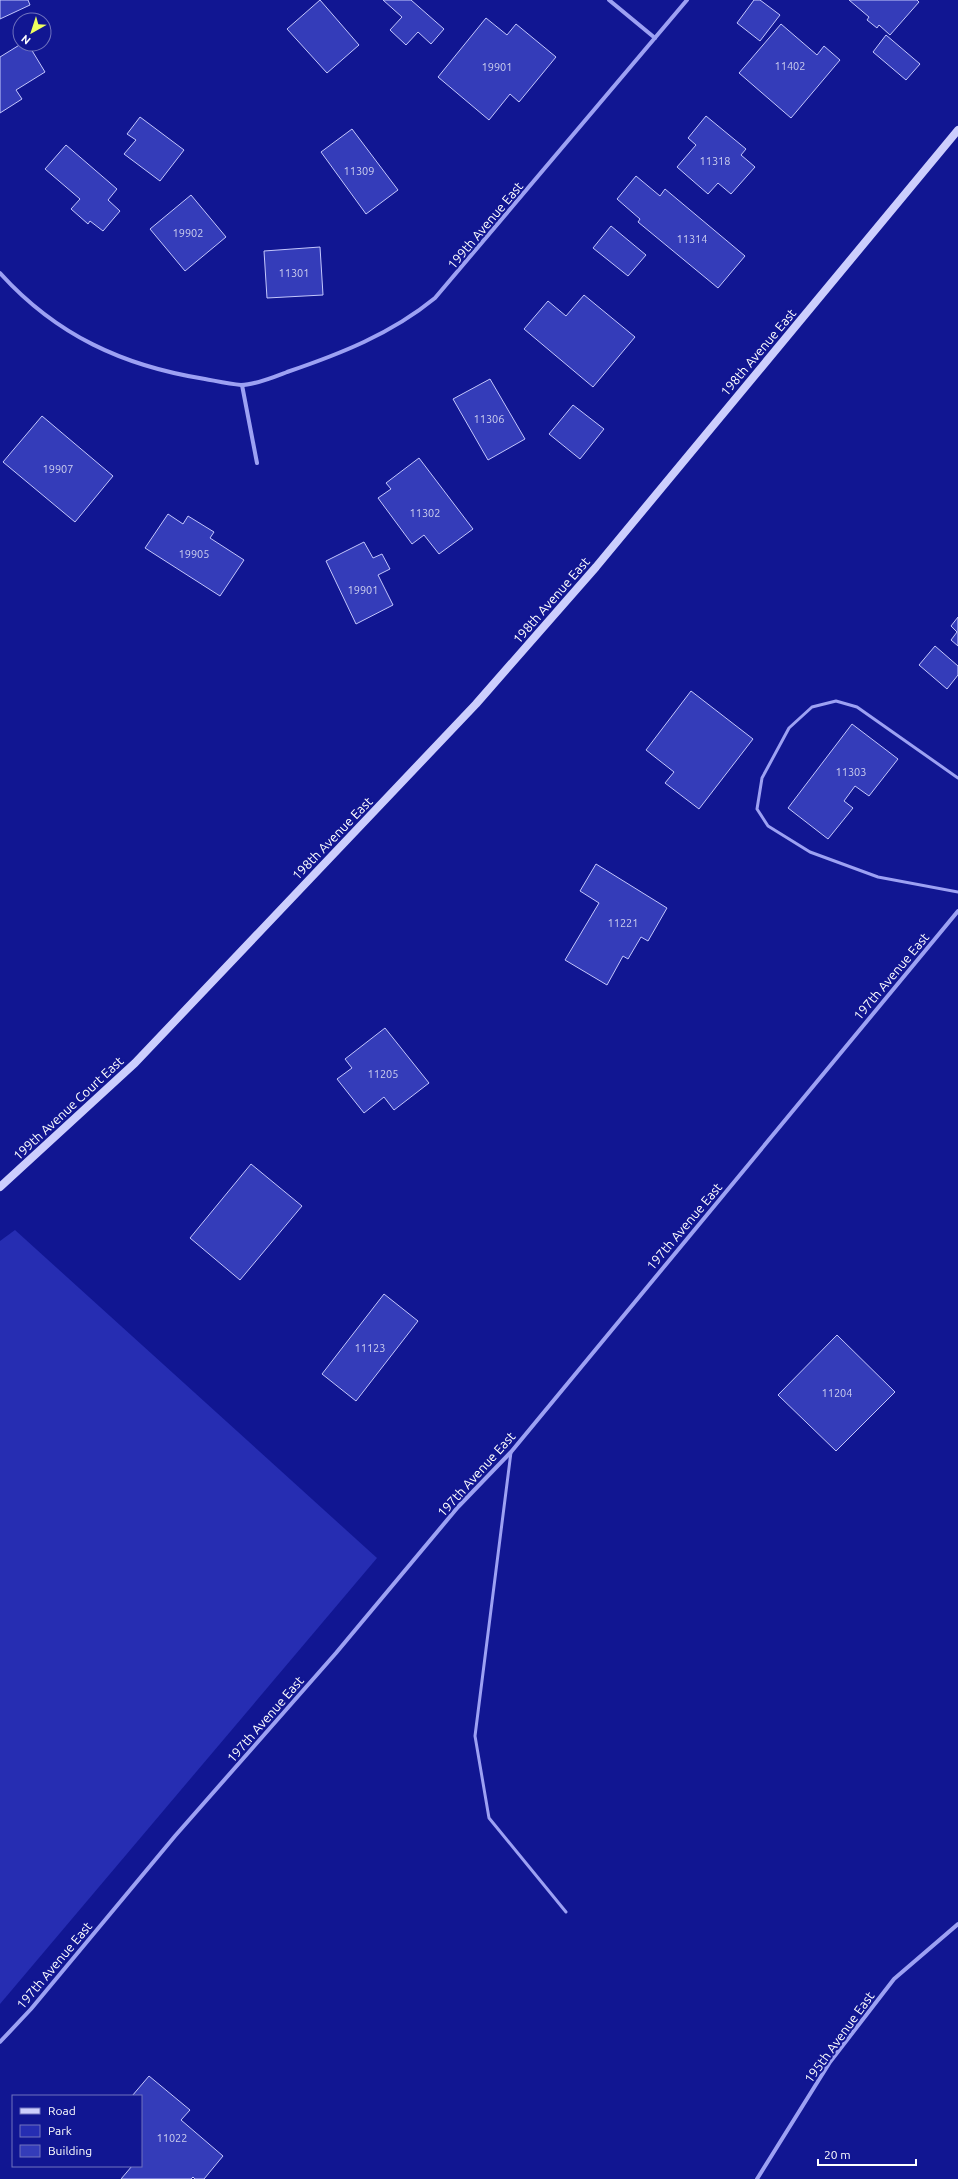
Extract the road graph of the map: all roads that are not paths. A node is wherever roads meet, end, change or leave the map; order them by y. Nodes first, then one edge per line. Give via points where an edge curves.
1 (609, 0) edge
2 (687, 0) edge
3 (655, 38) junction
4 (958, 130) edge
5 (0, 273) edge
6 (242, 385) junction
7 (257, 463) dead end
8 (958, 778) edge
9 (958, 892) edge
10 (958, 911) edge
11 (135, 1063) joint
12 (0, 1187) edge
13 (511, 1452) junction
14 (566, 1912) dead end
15 (958, 1924) edge
16 (0, 2042) edge
17 (756, 2179) edge

1 - 3 street
2 - 3 street, 199th Avenue East
3 - 6 street, 199th Avenue East via 435,298 415,315 343,353 271,378
4 - 11 main road, 198th Avenue East via 596,567 476,704
5 - 6 street via 48,317 74,336 96,347 144,365
6 - 7 street
8 - 9 lane via 857,707 836,701 812,707 789,728 762,778 757,809 768,826 810,852 878,877
10 - 13 street, 197th Avenue East
11 - 12 main road, 199th Avenue Court East
13 - 14 lane via 475,1736 489,1818
13 - 16 street, 197th Avenue East via 458,1507 336,1653 175,1836 31,2009
15 - 17 street, 195th Avenue East via 894,1979 830,2062

